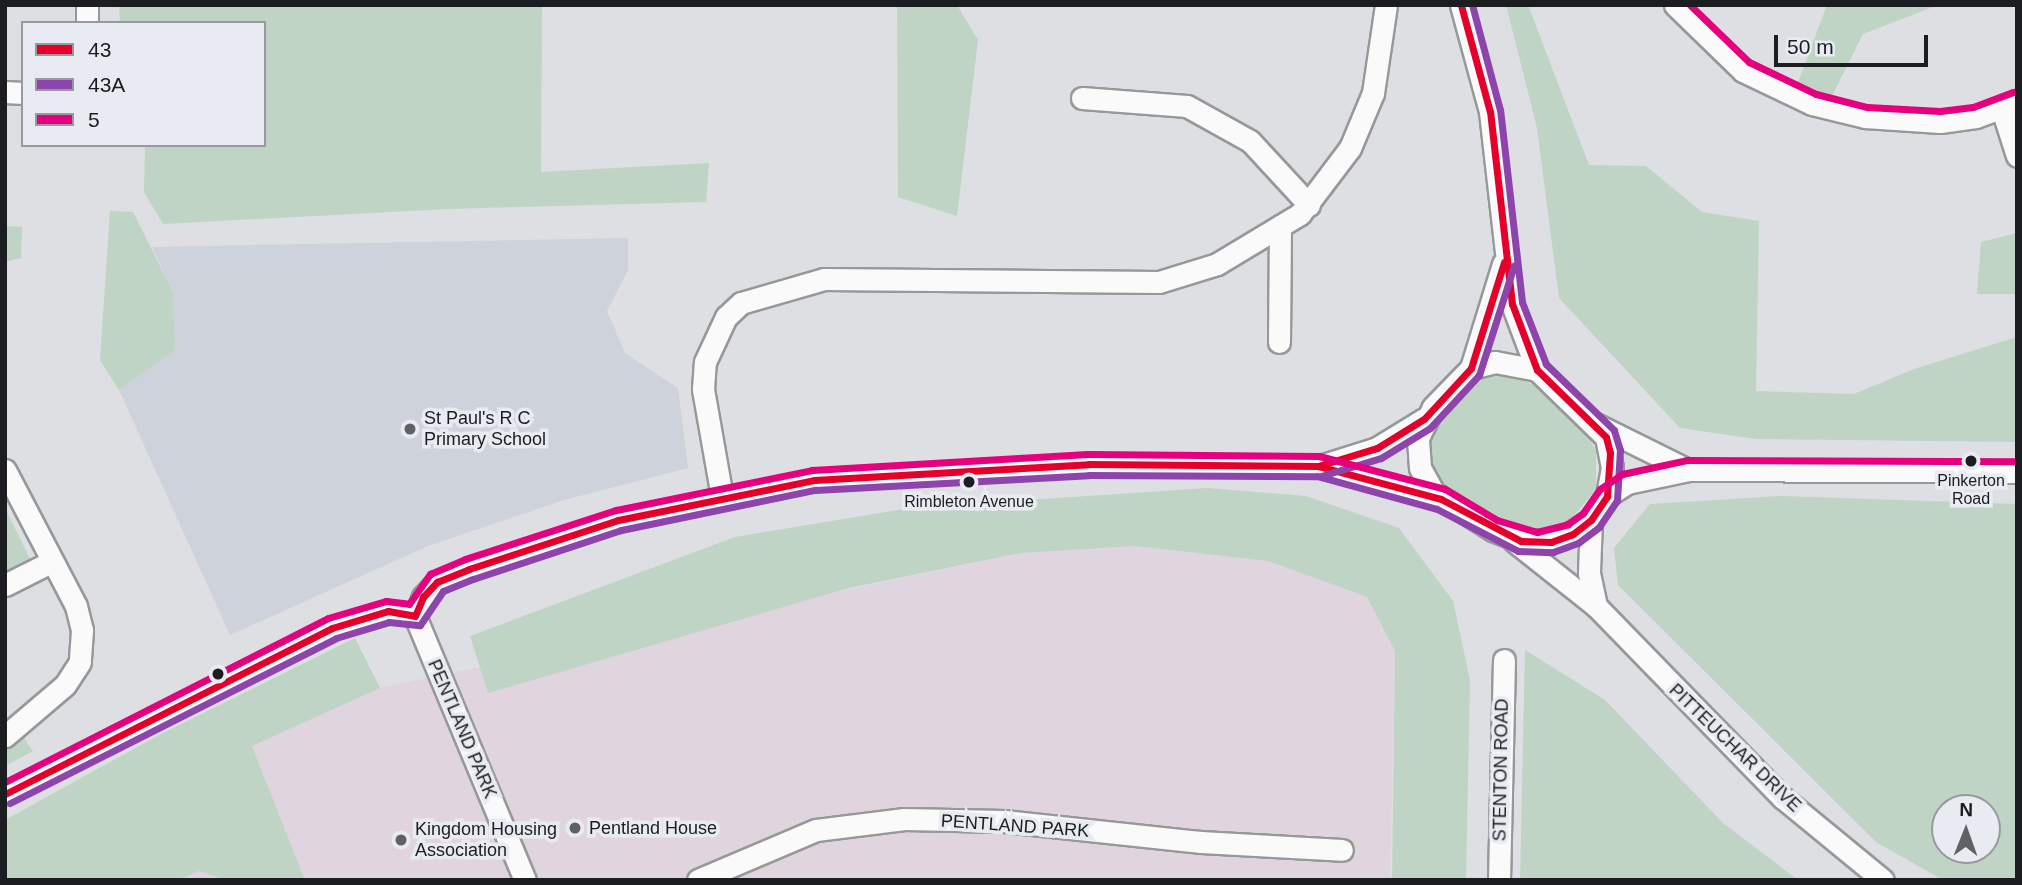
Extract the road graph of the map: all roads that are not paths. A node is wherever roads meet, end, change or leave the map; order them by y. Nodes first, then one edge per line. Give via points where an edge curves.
1 (1386, 5) edge
2 (1461, 5) edge
3 (1675, 5) edge
4 (1082, 98) dead end
5 (2009, 106) edge
6 (2017, 156) edge
7 (1309, 205) junction
8 (1280, 226) junction
9 (1504, 262) junction
10 (1279, 342) dead end
11 (1471, 368) junction
12 (1537, 370) junction
13 (1424, 419) junction
14 (1593, 423) junction
15 (1318, 466) junction
16 (5, 470) edge
17 (1688, 470) junction
18 (2017, 472) edge
19 (1607, 496) junction
20 (722, 497) junction
21 (1441, 499) junction
22 (1591, 520) junction
23 (1505, 535) junction
24 (51, 562) junction
25 (5, 585) edge
26 (1596, 606) junction
27 (415, 616) junction
28 (1504, 660) dead end
29 (5, 736) edge
30 (5, 794) edge
31 (1342, 850) dead end
32 (525, 880) edge
33 (698, 880) edge
34 (1499, 880) edge
35 (1883, 880) edge

1 - 7 street via 1373,93 1363,124
2 - 9 street via 1490,112
3 - 5 street via 1743,71 1812,104 1900,122 1940,122
4 - 7 street via 1187,106 1250,141
5 - 6 street
7 - 8 street
8 - 10 street
8 - 20 street via 1217,264 1159,282 824,279 741,303 712,339 705,362 703,389
9 - 11 street
9 - 12 street via 1512,304
11 - 12 street via 1510,362
11 - 13 street
12 - 14 street
13 - 15 street via 1377,448
13 - 21 street via 1418,438 1420,468
14 - 17 street
14 - 19 street via 1606,437 1610,453
15 - 20 street via 994,467 814,480
15 - 21 street
16 - 24 street
17 - 18 street
17 - 19 street via 1627,484
19 - 22 street
20 - 27 street via 618,520 469,569 437,582 423,597
21 - 23 street
22 - 23 street via 1573,534 1550,542
22 - 26 street via 1588,573
23 - 26 street, PITTEUCHAR DRIVE
24 - 25 street
24 - 29 street via 76,606 82,629 80,662 65,685
26 - 35 street, PITTEUCHAR DRIVE via 1783,798
27 - 30 street via 388,611 332,628
27 - 32 street, PENTLAND PARK
28 - 34 street, STENTON ROAD
31 - 33 street, PENTLAND PARK via 1200,842 1004,821 904,819 816,830

